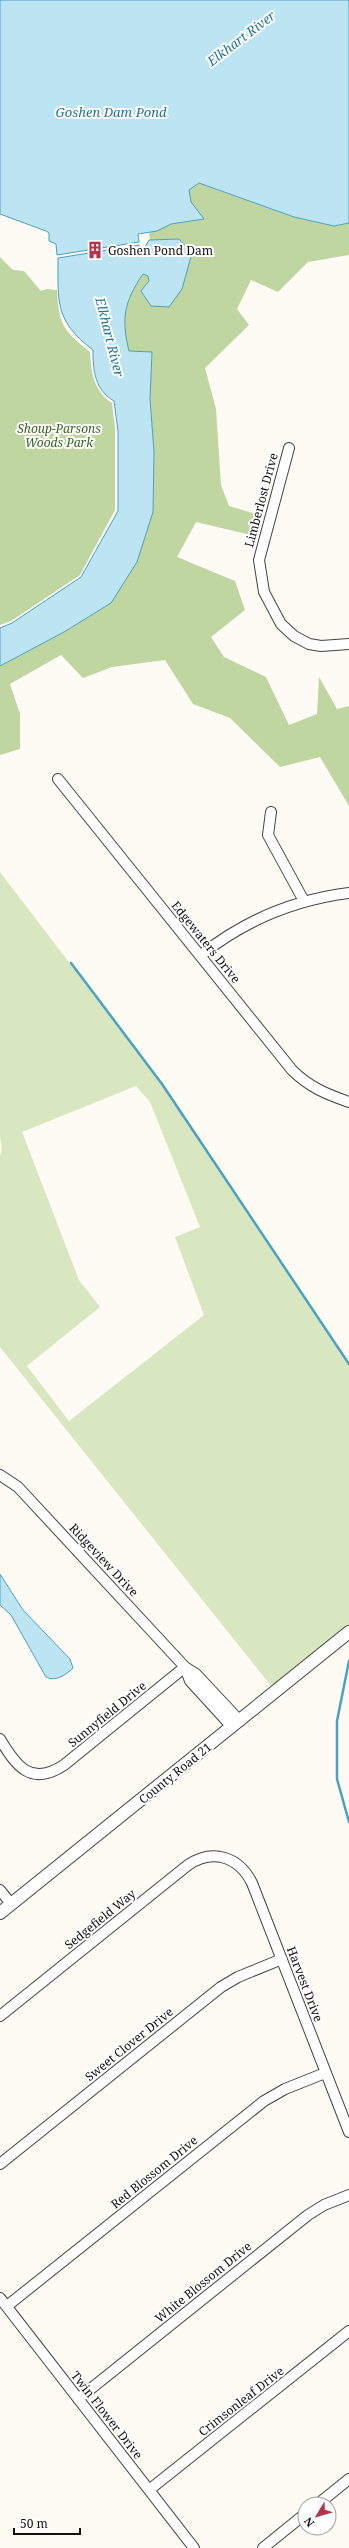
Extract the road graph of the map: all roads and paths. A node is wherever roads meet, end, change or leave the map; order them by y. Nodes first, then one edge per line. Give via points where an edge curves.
1 (289, 448) dead end
2 (349, 644) edge
3 (58, 779) dead end
4 (271, 812) dead end
5 (349, 893) edge
6 (304, 901) junction
7 (201, 955) junction
8 (349, 1102) edge
9 (0, 1475) edge
10 (349, 1632) edge
11 (186, 1666) junction
12 (236, 1724) junction
13 (0, 1739) edge
14 (223, 1857) joint
15 (0, 1890) edge
16 (11, 1904) junction
17 (0, 1913) edge
18 (282, 1959) junction
19 (0, 2016) edge
20 (325, 2073) junction
21 (349, 2132) edge
22 (0, 2164) edge
23 (349, 2195) edge
24 (0, 2298) edge
25 (7, 2306) junction
26 (349, 2331) edge
27 (78, 2399) junction
28 (349, 2479) edge
29 (149, 2490) junction
30 (328, 2496) edge
31 (297, 2520) edge
32 (194, 2548) edge
33 (263, 2548) edge

1 - 2 street, Limberlost Drive via 259,560 264,592 282,624 294,636 321,646
3 - 7 street, Edgewaters Drive
4 - 6 street via 268,835
5 - 6 street
6 - 7 street via 248,922
7 - 8 street, Edgewaters Drive via 292,1070 306,1084
9 - 11 street, Ridgeview Drive via 18,1487
10 - 12 street, County Road 21
11 - 12 street, Ridgeview Drive via 196,1674
11 - 13 street, Sunnyfield Drive via 64,1765 48,1774 33,1774 18,1766
12 - 16 street, County Road 21
14 - 18 street, Harvest Drive via 238,1864 248,1875
14 - 19 street, Sedgefield Way via 203,1857 188,1865
15 - 16 street
16 - 17 street, County Road 21
18 - 20 street, Harvest Drive
18 - 22 street, Sweet Clover Drive via 221,1987
20 - 21 street, Harvest Drive
20 - 25 street, Red Blossom Drive via 285,2089 264,2101
23 - 27 street, White Blossom Drive via 308,2215
24 - 25 street, Twin Flower Drive
25 - 27 street, Twin Flower Drive
26 - 29 street, Crimsonleaf Drive
27 - 29 street, Twin Flower Drive
28 - 30 street
29 - 32 street, Twin Flower Drive
31 - 33 street

